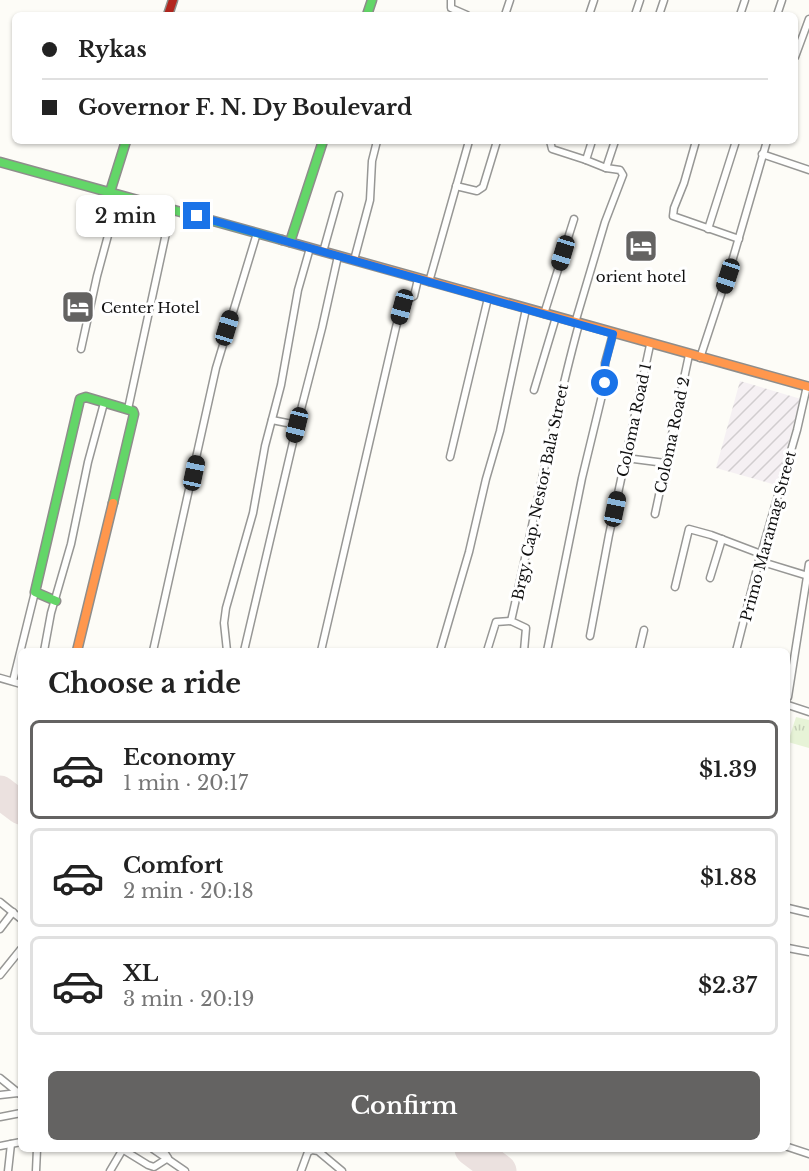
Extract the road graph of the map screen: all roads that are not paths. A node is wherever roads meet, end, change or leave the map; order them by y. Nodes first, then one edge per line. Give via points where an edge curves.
1 (452, 0) edge
2 (460, 12) edge
3 (809, 19) edge
4 (798, 49) edge
5 (125, 144) edge
6 (322, 144) edge
7 (376, 144) edge
8 (468, 144) edge
9 (497, 144) edge
10 (551, 144) edge
11 (591, 144) edge
12 (614, 144) edge
13 (695, 144) edge
14 (735, 144) edge
15 (766, 144) edge
16 (762, 154) junction
17 (586, 160) junction
18 (0, 162) edge
19 (606, 168) junction
20 (809, 170) edge
21 (456, 186) junction
22 (114, 193) junction
23 (339, 195) dead end
24 (171, 210) junction
25 (574, 219) dead end
26 (708, 228) junction
27 (257, 233) junction
28 (739, 239) junction
29 (290, 242) junction
30 (310, 248) junction
31 (323, 252) junction
32 (338, 256) junction
33 (354, 260) junction
34 (418, 279) junction
35 (429, 282) junction
36 (488, 298) junction
37 (526, 309) junction
38 (544, 314) junction
39 (556, 317) junction
40 (577, 323) junction
41 (613, 334) junction
42 (650, 345) junction
43 (81, 349) dead end
44 (688, 355) junction
45 (700, 358) junction
46 (808, 386) edge
47 (534, 390) dead end
48 (104, 403) junction
49 (128, 409) junction
50 (272, 420) junction
51 (297, 425) junction
52 (450, 457) dead end
53 (626, 458) junction
54 (665, 463) junction
55 (655, 514) dead end
56 (722, 539) junction
57 (760, 558) junction
58 (809, 564) edge
59 (808, 575) edge
60 (710, 578) dead end
61 (675, 587) dead end
62 (35, 592) junction
63 (56, 601) junction
64 (511, 621) junction
65 (644, 630) dead end
66 (590, 636) dead end
67 (21, 648) edge
68 (45, 648) edge
69 (77, 648) edge
70 (154, 648) edge
71 (227, 648) edge
72 (245, 648) edge
73 (322, 648) edge
74 (441, 648) edge
75 (488, 648) edge
76 (524, 648) edge
77 (548, 648) edge
78 (640, 648) edge
79 (737, 648) edge
80 (18, 661) edge
81 (0, 678) edge
82 (13, 681) junction
83 (18, 683) edge
84 (790, 685) edge
85 (790, 706) edge
86 (809, 711) edge
87 (0, 902) edge
88 (790, 908) edge
89 (13, 912) junction
90 (809, 913) edge
91 (18, 916) edge
92 (0, 928) edge
93 (790, 948) edge
94 (809, 952) edge
95 (18, 953) edge
96 (0, 975) edge
97 (0, 1078) edge
98 (18, 1092) edge
99 (18, 1094) edge
100 (0, 1095) edge
101 (18, 1114) edge
102 (0, 1117) edge
103 (18, 1143) edge
104 (11, 1144) junction
105 (0, 1146) edge
106 (790, 1148) edge
107 (37, 1152) edge
108 (121, 1152) edge
109 (128, 1152) edge
110 (308, 1152) edge
111 (318, 1152) edge
112 (165, 1154) edge
113 (809, 1154) edge
114 (8, 1171) edge
115 (36, 1171) edge
116 (110, 1171) edge
117 (185, 1171) edge
118 (301, 1171) edge
119 (342, 1171) edge

1 - 2 street via 451,8
3 - 4 street
5 - 22 main road
6 - 29 main road
7 - 33 street via 370,200
8 - 21 street
9 - 21 street via 483,187 477,191
10 - 17 street via 552,149
11 - 17 street
12 - 19 street
13 - 26 street via 673,213 676,218
14 - 26 street
15 - 16 street
16 - 20 street
16 - 28 street
17 - 19 street
18 - 22 main road
19 - 40 street, Brgy. Cap. Nestor Bala Street via 620,170 623,175 605,222
21 - 35 street
22 - 24 main road
22 - 43 street
23 - 31 street
24 - 27 main road
24 - 49 street
25 - 38 street
26 - 28 street
27 - 29 main road
27 - 70 street via 216,368
28 - 45 street
29 - 30 main road
30 - 31 main road
30 - 50 street
31 - 32 main road
32 - 33 main road
32 - 51 street
33 - 34 main road
34 - 35 main road
34 - 73 street via 414,296 403,302 396,327
35 - 36 main road
36 - 37 main road
36 - 52 street
37 - 38 main road
37 - 74 street via 500,431
38 - 39 main road
39 - 40 main road
39 - 47 street
40 - 41 main road
40 - 64 street, Brgy. Cap. Nestor Bala Street
41 - 42 main road
41 - 77 street
42 - 44 main road
42 - 53 street, Coloma Road 1
44 - 45 main road
44 - 54 street, Coloma Road 2
45 - 46 main road
46 - 57 street, Primo Maramag Street
48 - 49 main road
48 - 62 main road via 80,399
48 - 63 street
49 - 69 main road via 134,416
50 - 51 street
50 - 71 street via 253,513 226,608
51 - 72 street
53 - 54 street
53 - 66 street, Coloma Road 1
54 - 55 street, Coloma Road 2
56 - 57 street
56 - 60 street
56 - 61 street via 689,529
57 - 59 street
57 - 79 street, Primo Maramag Street
58 - 59 street
59 - 84 street
62 - 63 main road
62 - 67 street
63 - 68 street
64 - 75 street via 496,622
64 - 76 street, Brgy. Cap. Nestor Bala Street via 526,628
65 - 78 street
80 - 82 street
81 - 82 street
82 - 83 street
85 - 86 street
87 - 89 street
88 - 90 street
89 - 91 street
89 - 92 street
93 - 94 street
95 - 96 street
97 - 98 street
99 - 100 street
101 - 102 street
103 - 104 street
104 - 105 street
104 - 114 street
106 - 113 street
107 - 115 street
108 - 116 street
109 - 112 street via 151,1167 157,1166
110 - 118 street
111 - 119 street
112 - 117 street

